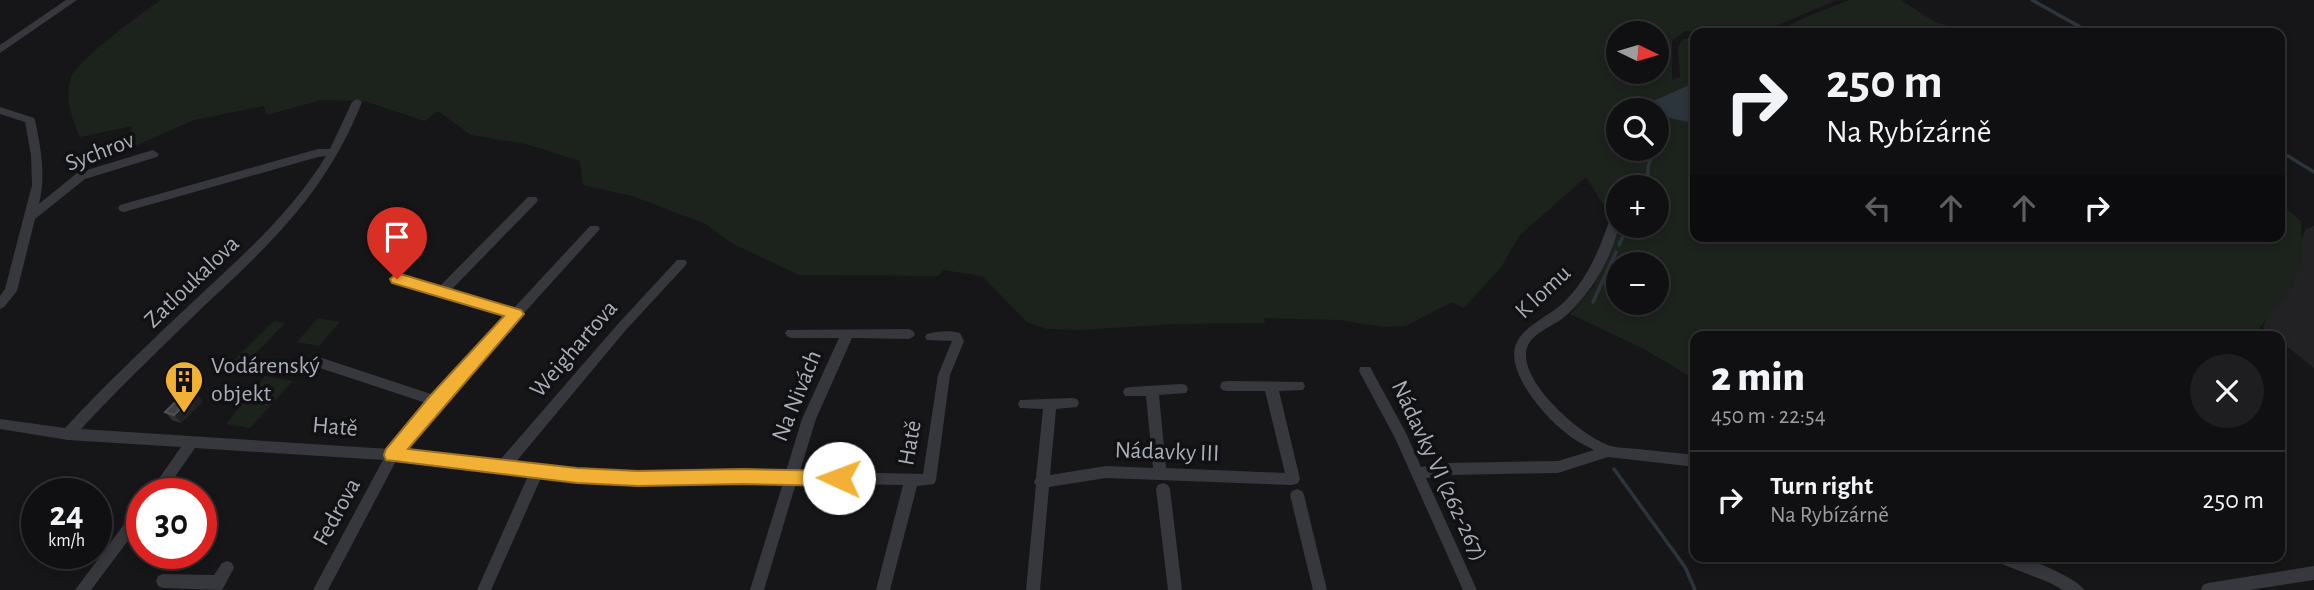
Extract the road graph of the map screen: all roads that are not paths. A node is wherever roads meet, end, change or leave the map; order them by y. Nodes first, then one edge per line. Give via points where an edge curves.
1 (72, 0) edge
2 (0, 50) edge
3 (357, 102) dead end
4 (0, 110) edge
5 (334, 152) junction
6 (153, 154) dead end
7 (532, 200) dead end
8 (123, 209) dead end
9 (30, 217) junction
10 (594, 229) dead end
11 (1610, 238) edge
12 (681, 263) dead end
13 (397, 279) dead end
14 (442, 292) junction
15 (0, 304) edge
16 (516, 314) junction
17 (791, 333) dead end
18 (848, 333) junction
19 (909, 334) dead end
20 (931, 337) dead end
21 (316, 361) dead end
22 (1365, 371) dead end
23 (1227, 386) dead end
24 (1298, 386) dead end
25 (1271, 387) junction
26 (1181, 389) dead end
27 (1152, 391) junction
28 (1130, 392) dead end
29 (436, 401) junction
30 (1072, 403) dead end
31 (1025, 404) dead end
32 (1050, 404) junction
33 (0, 424) edge
34 (68, 434) junction
35 (192, 442) junction
36 (1608, 451) junction
37 (393, 455) junction
38 (1690, 460) edge
39 (503, 467) junction
40 (537, 471) junction
41 (1418, 473) junction
42 (1160, 474) junction
43 (790, 477) junction
44 (166, 478) edge
45 (911, 481) junction
46 (1041, 482) junction
47 (1163, 489) dead end
48 (1297, 495) dead end
49 (126, 532) edge
50 (2014, 562) edge
51 (227, 568) dead end
52 (2314, 573) edge
53 (163, 581) dead end
54 (216, 586) edge
55 (82, 590) edge
56 (320, 590) edge
57 (484, 590) edge
58 (757, 590) edge
59 (883, 590) edge
60 (1033, 590) edge
61 (1175, 590) edge
62 (1320, 590) edge
63 (1470, 590) edge
64 (2077, 590) edge
65 (2208, 590) edge

1 - 2 street
3 - 5 street, Zatloukalova
4 - 9 street, Sychrov via 30,120 38,185
5 - 8 street
5 - 34 street, Zatloukalova via 250,257
6 - 9 street, Sychrov via 81,176
7 - 14 street
9 - 15 street, Sychrov via 11,291
10 - 16 street
11 - 36 street, K lomu via 1587,285 1523,341 1518,353 1526,377 1559,418
12 - 39 street, Weighartova
13 - 14 street
14 - 16 street
16 - 29 street
17 - 18 street
18 - 19 street
18 - 43 street, Na Nivách via 808,419
20 - 45 street, Hatě via 956,336 958,341 944,375 929,480
21 - 29 street
22 - 41 street, Nádavky VI (262-267)
23 - 25 street
24 - 25 street
25 - 42 street, Nádavky III via 1293,479
26 - 27 street
27 - 28 street
27 - 42 street
29 - 37 street
30 - 32 street
31 - 32 street
32 - 46 street
33 - 34 street, Hatě
34 - 35 street, Hatě
35 - 37 street, Hatě
35 - 44 street
36 - 38 street, K lomu
36 - 41 street, K lomu via 1558,467
37 - 39 street, Hatě
37 - 56 street, Fedrova
39 - 40 street, Hatě
40 - 43 street, Hatě via 638,479
40 - 57 street
41 - 63 street, Nádavky VI (262-267)
42 - 46 street, Nádavky III via 1105,472
43 - 45 street, Hatě
43 - 58 street, Na Nivách
45 - 59 street
46 - 60 street
47 - 61 street
48 - 62 street
49 - 55 street
50 - 64 street
51 - 54 street
52 - 65 street
53 - 54 street

